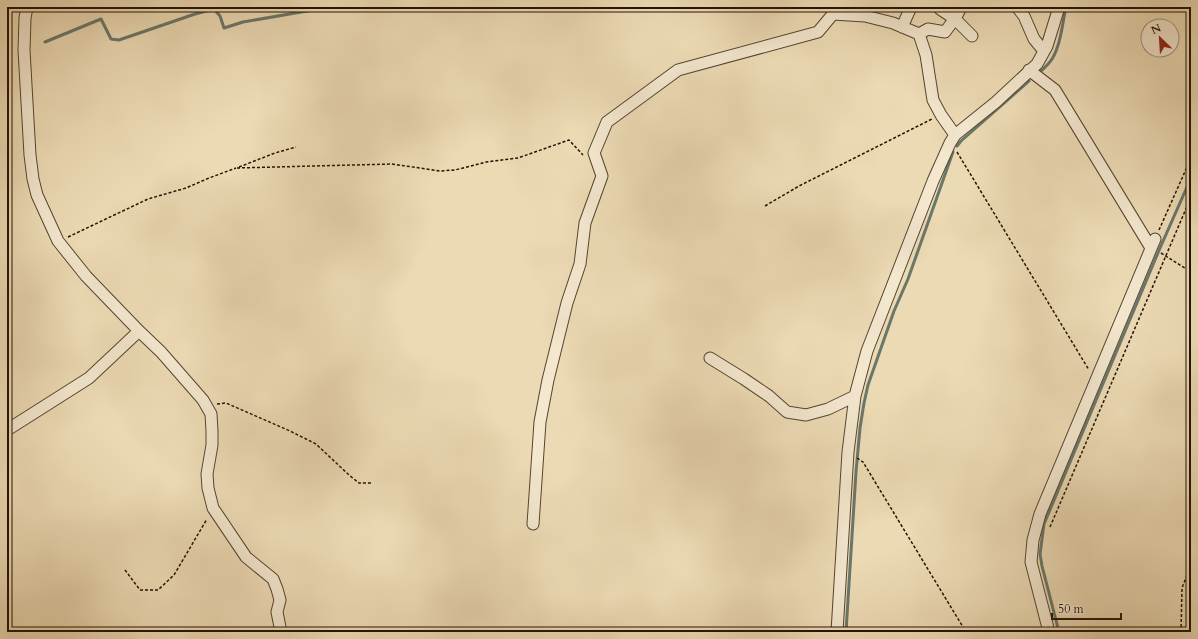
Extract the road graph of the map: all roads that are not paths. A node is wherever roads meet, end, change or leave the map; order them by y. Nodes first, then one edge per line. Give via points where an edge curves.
1 (27, 7) edge
2 (911, 7) edge
3 (961, 7) edge
4 (1017, 7) edge
5 (1060, 7) edge
6 (940, 9) dead end
7 (834, 10) edge
8 (955, 19) junction
9 (902, 27) junction
10 (919, 34) junction
11 (972, 36) dead end
12 (1044, 51) junction
13 (1029, 70) junction
14 (953, 139) junction
15 (139, 331) junction
16 (710, 358) dead end
17 (855, 396) junction
18 (7, 430) edge
19 (533, 524) dead end
20 (281, 632) edge
21 (837, 632) edge
22 (1049, 632) edge

1 - 15 street via 24,50 30,154 37,195 58,241 86,276
2 - 9 street
3 - 8 street
4 - 12 street via 1034,39
5 - 12 street
6 - 8 street
7 - 9 street
7 - 19 street via 818,32 678,70 607,122 594,153 602,176 585,223 580,264 567,303 540,422
8 - 10 street via 945,32 928,29
8 - 11 street
9 - 10 street
10 - 14 street via 926,55 933,100
12 - 13 street
13 - 14 street
13 - 22 street via 1055,90 1153,243 1040,514 1033,540 1032,562
14 - 17 street via 933,181 867,351
15 - 18 street via 89,378
15 - 20 street via 203,400 211,414 212,445 208,488 213,508 246,557 273,579 280,600 278,612
16 - 17 street via 744,379 787,412 806,415 828,409
17 - 21 street via 848,452

